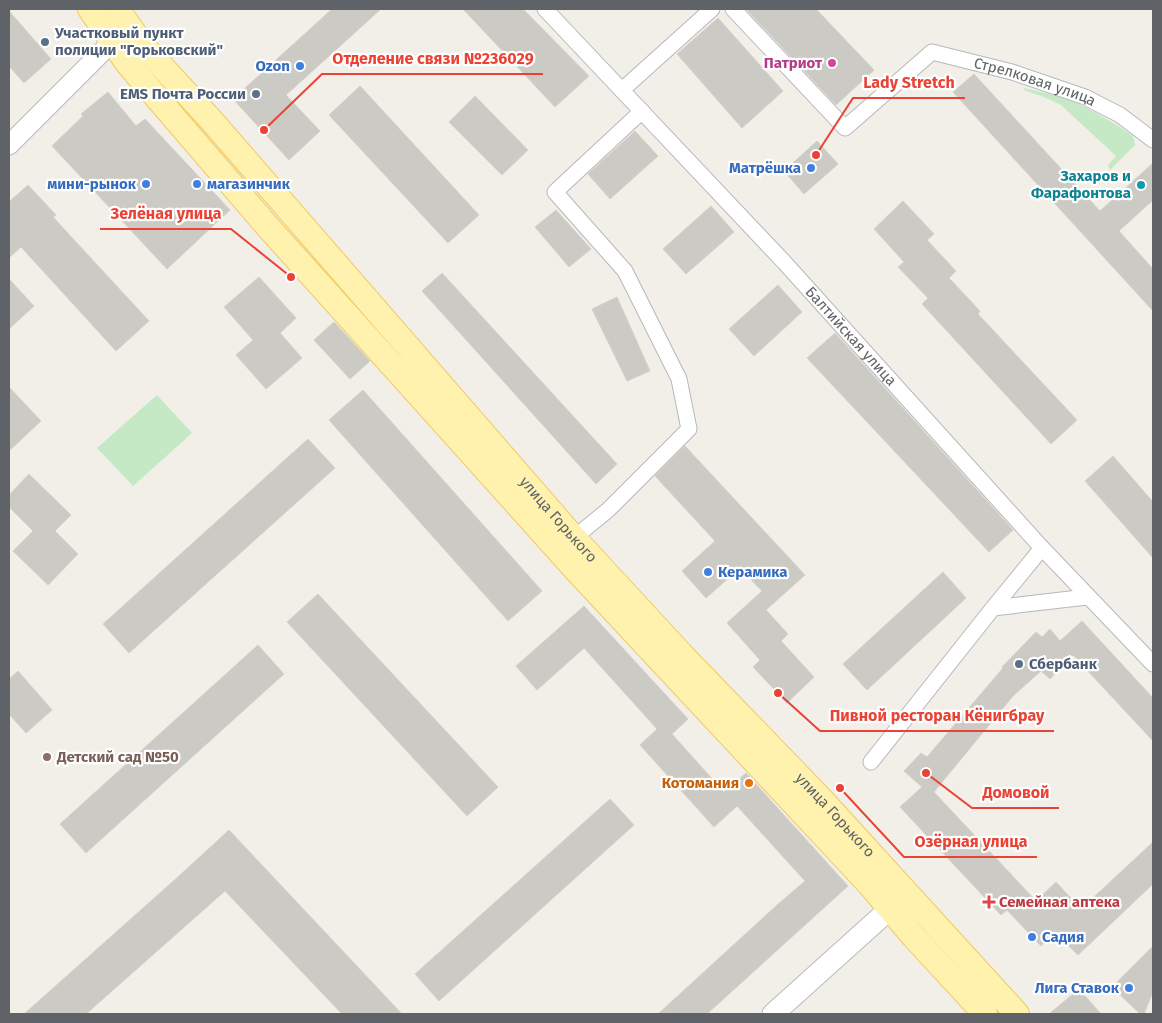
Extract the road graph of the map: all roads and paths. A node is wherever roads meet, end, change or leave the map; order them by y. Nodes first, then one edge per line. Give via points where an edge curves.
1 (90, 9) edge
2 (546, 9) edge
3 (712, 9) edge
4 (733, 9) edge
5 (119, 25) edge
6 (622, 90) junction
7 (642, 111) junction
8 (1153, 140) edge
9 (9, 145) edge
10 (574, 538) junction
11 (1042, 548) junction
12 (1087, 596) junction
13 (993, 608) junction
14 (1153, 664) edge
15 (872, 762) dead end
16 (899, 901) junction
17 (773, 1014) edge
18 (985, 1014) edge
19 (1017, 1014) edge

1 - 5 main road, улица Горького
2 - 6 street, Балтийская улица
3 - 6 street
4 - 8 street, Стрелковая улица via 845,128 932,52 1012,72 1085,96 1120,115
5 - 9 street
5 - 10 main road, улица Горького via 145,48 218,128
5 - 16 main road, улица Горького via 128,64 268,227 576,570
6 - 7 street, Балтийская улица
7 - 10 street via 555,192 625,270 679,379 690,429 608,510
7 - 11 street, Балтийская улица via 784,262
10 - 16 main road, улица Горького via 822,800
11 - 12 street, Балтийская улица
11 - 13 street
12 - 13 street
12 - 14 street, Балтийская улица
13 - 15 street
16 - 17 main road
16 - 18 main road, улица Горького via 914,937
16 - 19 main road, улица Горького

